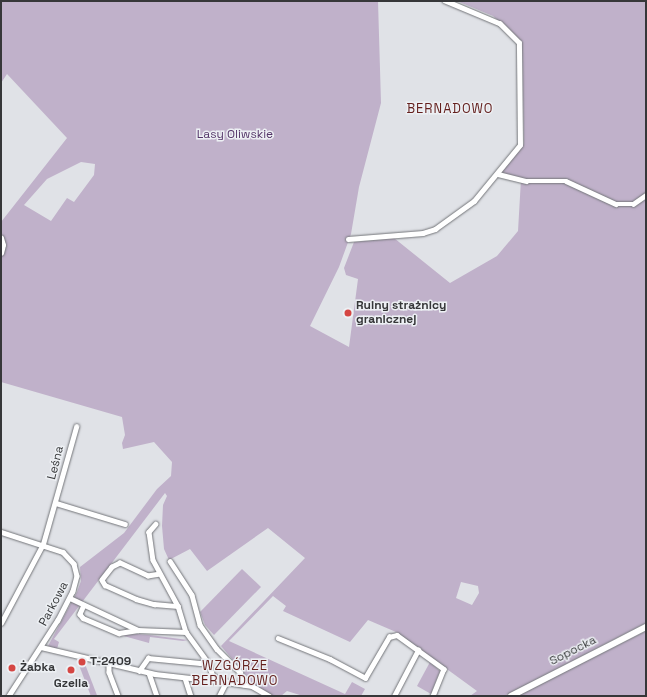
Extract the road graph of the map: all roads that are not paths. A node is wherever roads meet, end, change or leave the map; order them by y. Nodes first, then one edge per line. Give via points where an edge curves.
1 (445, 1) edge
2 (498, 174) junction
3 (646, 195) edge
4 (1, 238) edge
5 (348, 239) dead end
6 (1, 252) edge
7 (76, 427) dead end
8 (56, 503) junction
9 (125, 524) dead end
10 (156, 524) dead end
11 (1, 532) edge
12 (43, 544) junction
13 (170, 560) dead end
14 (160, 574) junction
15 (70, 598) junction
16 (84, 605) junction
17 (178, 606) junction
18 (1, 623) edge
19 (646, 627) edge
20 (138, 630) junction
21 (186, 632) junction
22 (278, 638) dead end
23 (41, 647) junction
24 (418, 650) junction
25 (207, 661) junction
26 (109, 665) junction
27 (139, 671) junction
28 (149, 673) junction
29 (184, 678) junction
30 (226, 682) junction
31 (244, 684) junction
32 (9, 696) edge
33 (118, 696) edge
34 (157, 696) edge
35 (191, 696) edge
36 (219, 696) edge
37 (269, 696) edge
38 (394, 696) edge
39 (433, 696) edge
40 (511, 696) edge

1 - 2 street via 500,24 520,45 521,76 518,99 521,140 518,150
2 - 3 street via 526,181 566,181 616,204 633,204
2 - 5 street via 474,201 435,229 423,233
4 - 6 street
7 - 8 street, Leśna
8 - 9 street
8 - 12 street, Leśna
10 - 14 street via 149,532 151,554
11 - 12 street, Parkowa
12 - 15 street, Parkowa via 63,552 74,564 77,580
12 - 18 street
13 - 31 street via 194,602 200,624 217,649 240,672
14 - 17 street
14 - 17 street via 148,576 120,562 112,567 102,580 105,585 136,599
15 - 16 street
15 - 23 street, Parkowa
16 - 20 street
16 - 20 street via 80,614 83,618 119,633
17 - 21 street
19 - 40 main road, Sopocka
20 - 21 street
21 - 25 street
22 - 24 street via 330,659 365,678 391,634 397,635
23 - 26 street via 84,656
23 - 32 street, Parkowa
24 - 38 street
24 - 39 street via 444,669
25 - 27 street via 148,658
25 - 30 street via 213,676
26 - 27 street
26 - 33 street
27 - 28 street
28 - 29 street
28 - 34 street
29 - 30 street
29 - 35 street
30 - 31 street
30 - 36 street
31 - 37 street

